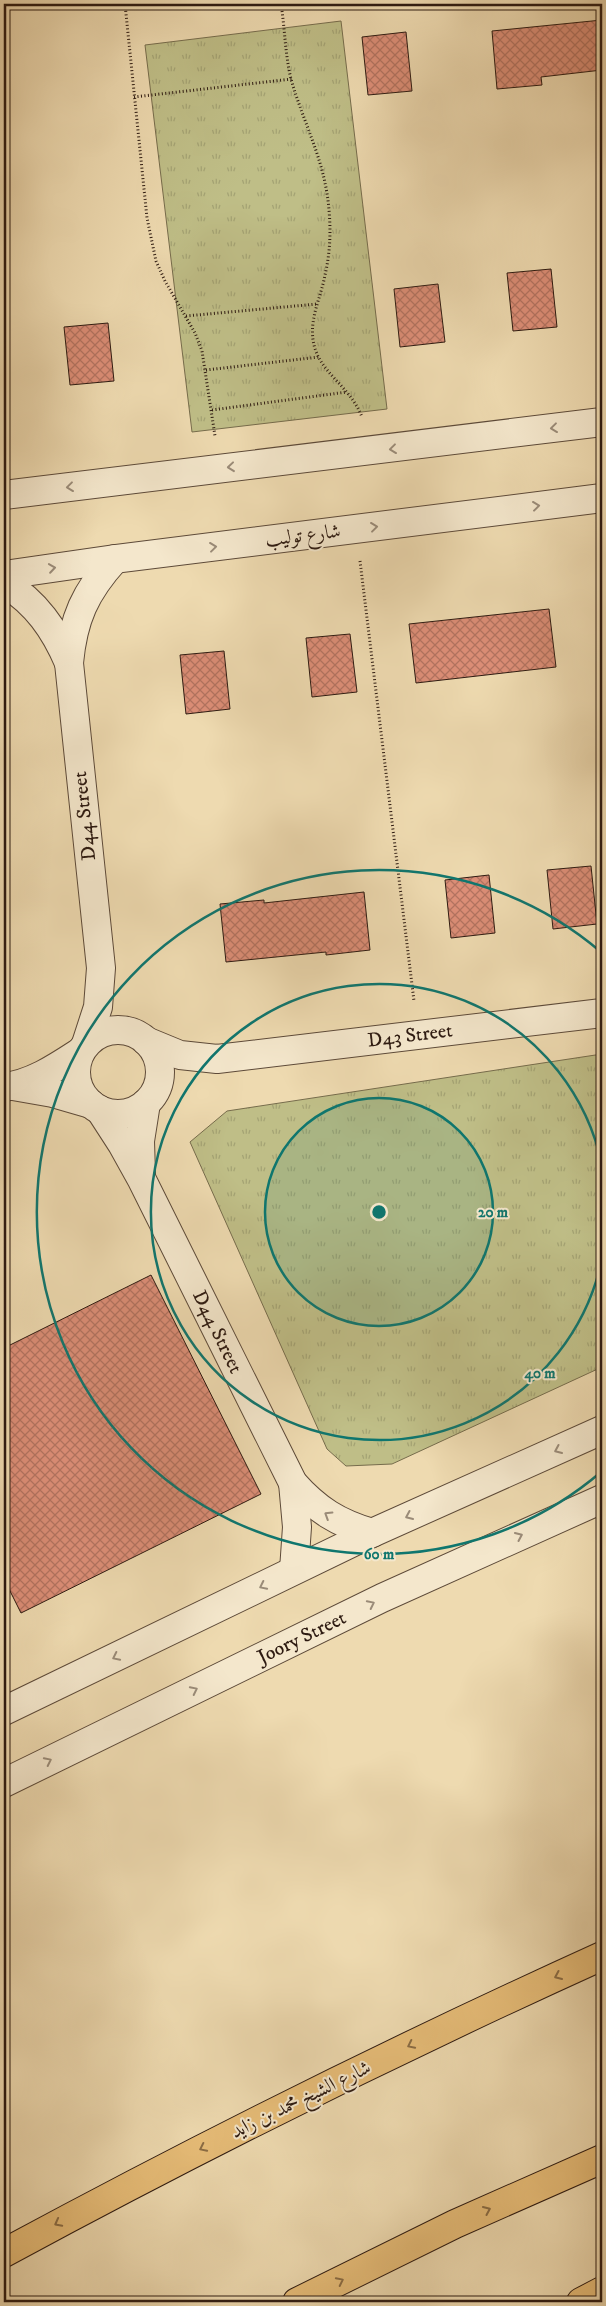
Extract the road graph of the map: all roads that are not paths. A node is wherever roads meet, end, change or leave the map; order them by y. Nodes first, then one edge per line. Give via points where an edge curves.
1 (602, 422) edge
2 (4, 495) edge
3 (602, 498) edge
4 (116, 559) junction
5 (4, 575) edge
6 (4, 583) edge
7 (69, 663) junction
8 (101, 968) junction
9 (602, 1013) edge
10 (140, 1037) junction
11 (83, 1048) junction
12 (217, 1059) junction
13 (8, 1087) edge
14 (150, 1097) junction
15 (96, 1107) junction
16 (142, 1180) junction
17 (602, 1430) edge
18 (293, 1483) junction
19 (602, 1499) edge
20 (372, 1533) junction
21 (294, 1570) junction
22 (4, 1711) edge
23 (4, 1782) edge
24 (602, 1956) edge
25 (602, 2159) edge
26 (4, 2253) edge
27 (602, 2291) edge
28 (297, 2302) edge
29 (580, 2302) edge

1 -> 2 street
4 -> 3 street, شارع توليب
5 -> 4 street, شارع توليب
4 - 7 street, D44 Street via 99,576 77,617
6 - 7 street, D44 Street via 32,604 47,621
7 - 8 street, D44 Street
8 - 10 street, D44 Street via 116,1002
8 - 11 street, D44 Street via 98,1007
9 - 12 street, D43 Street
10 - 11 street via 126,1030 109,1030 92,1038
10 - 12 street, D43 Street via 180,1055
10 - 14 street via 158,1059 159,1076
11 - 13 street via 48,1072
11 - 15 street via 75,1070 76,1080 79,1089
12 - 14 street, D43 Street via 185,1073
13 - 15 street via 53,1093
14 - 15 street via 129,1112 119,1114
14 - 16 street, D44 Street via 140,1141
15 - 16 street, D44 Street
16 - 18 street, D44 Street
17 -> 20 street
20 -> 18 street, D44 Street via 328,1515
18 - 21 street, D44 Street via 297,1527
23 -> 19 street, Joory Street via 382,1598
20 - 21 street
21 -> 22 street
24 -> 26 highway, شارع الشيخ محمد بن زايد via 459,2021 134,2182
28 -> 25 highway via 455,2224
27 - 29 highway

